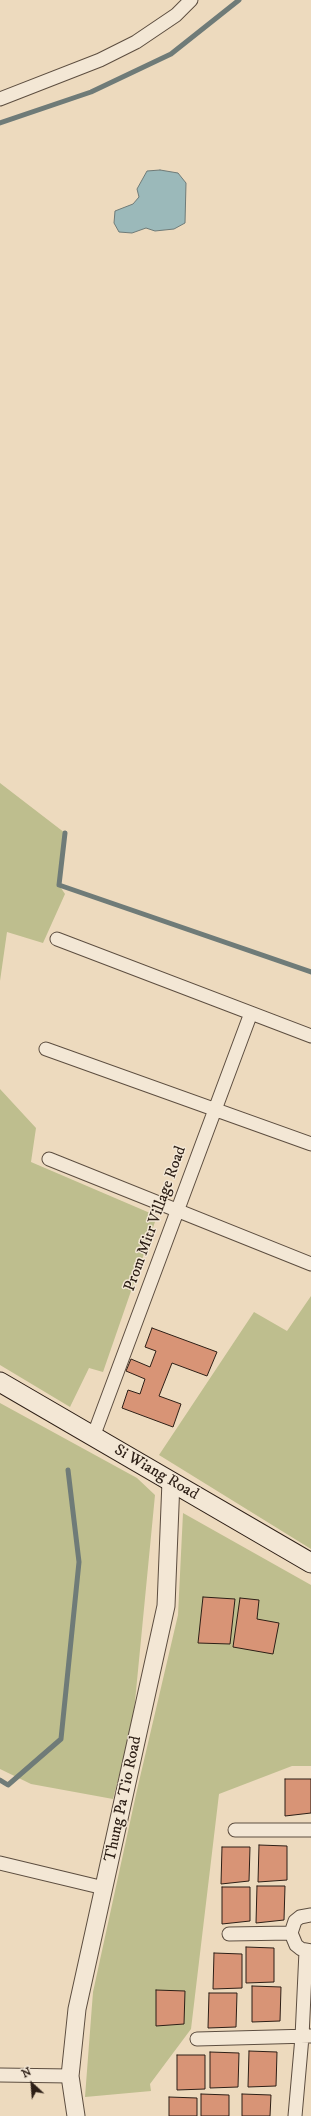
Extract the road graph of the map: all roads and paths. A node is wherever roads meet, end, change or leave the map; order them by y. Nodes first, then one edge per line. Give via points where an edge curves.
1 (191, 0) edge
2 (0, 99) edge
3 (57, 940) dead end
4 (251, 1013) junction
5 (311, 1036) edge
6 (46, 1049) dead end
7 (215, 1110) junction
8 (311, 1144) edge
9 (49, 1159) dead end
10 (177, 1211) junction
11 (311, 1264) edge
12 (0, 1382) edge
13 (94, 1437) junction
14 (171, 1481) junction
15 (311, 1563) edge
16 (235, 1830) dead end
17 (311, 1830) edge
18 (0, 1863) edge
19 (104, 1888) junction
20 (311, 1914) edge
21 (291, 1933) junction
22 (229, 1934) dead end
23 (308, 1951) edge
24 (307, 2036) edge
25 (198, 2039) dead end
26 (0, 2075) edge
27 (70, 2076) junction
28 (76, 2116) edge
29 (295, 2116) edge

1 - 2 street via 176,15 136,42 100,60
3 - 4 street
4 - 5 street
4 - 7 street, Prom Mitr Village Road
6 - 7 street
7 - 8 street
7 - 10 street, Prom Mitr Village Road
9 - 10 street
10 - 11 street
10 - 13 street, Prom Mitr Village Road
12 - 13 main road, Si Wiang Road
13 - 14 main road, Si Wiang Road
14 - 15 main road, Si Wiang Road
14 - 19 street, Thung Pa Tio Road via 166,1606
16 - 17 street
18 - 19 street
19 - 27 street, Thung Pa Tio Road via 78,2009
20 - 21 street via 295,1921
21 - 22 street
21 - 23 street via 296,1945
23 - 24 street
24 - 25 street
24 - 29 street
26 - 27 street
27 - 28 street, Thung Pa Tio Road

